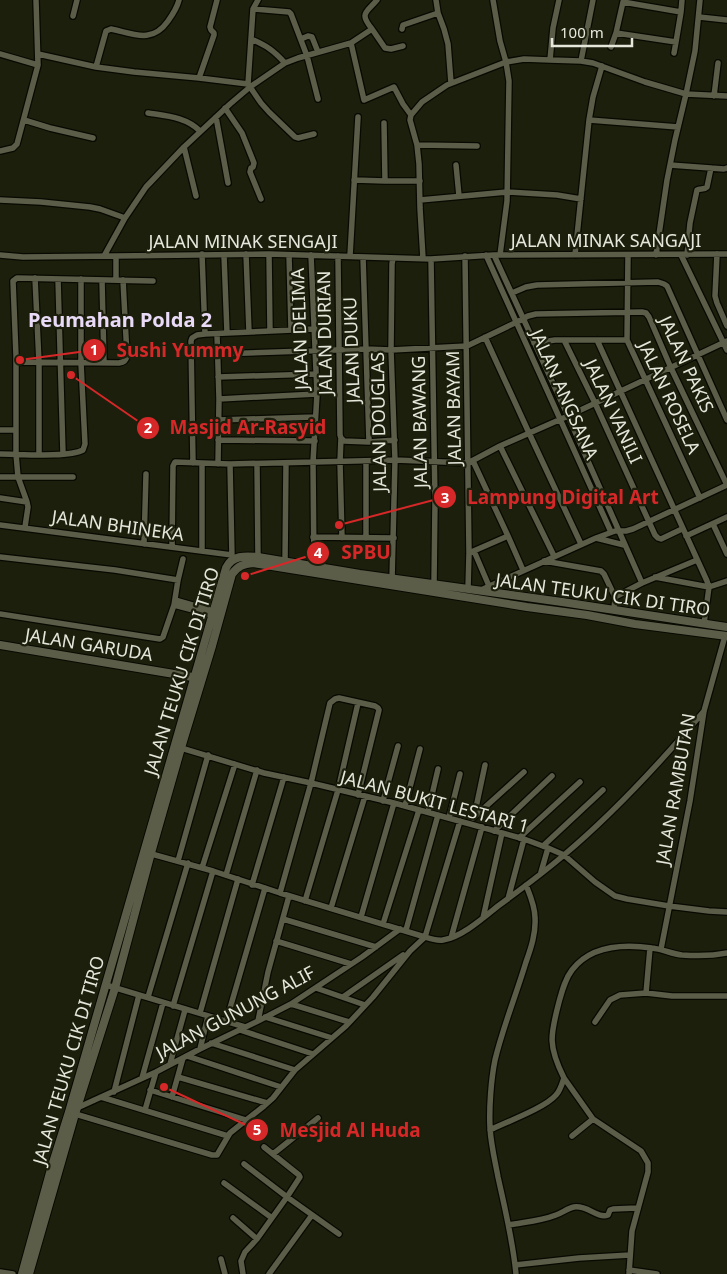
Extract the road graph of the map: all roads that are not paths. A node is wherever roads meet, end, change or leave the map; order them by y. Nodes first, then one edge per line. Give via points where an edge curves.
1 (36, 0) edge
2 (77, 0) edge
3 (179, 0) edge
4 (217, 0) edge
5 (258, 0) edge
6 (377, 0) edge
7 (436, 0) edge
8 (493, 0) edge
9 (559, 0) edge
10 (593, 0) edge
11 (615, 0) edge
12 (682, 0) edge
13 (700, 0) edge
14 (623, 1) edge
15 (253, 9) junction
16 (681, 12) junction
17 (438, 13) junction
18 (73, 16) dead end
19 (698, 17) junction
20 (727, 20) edge
21 (372, 29) junction
22 (402, 29) dead end
23 (616, 32) junction
24 (251, 39) junction
25 (302, 39) junction
26 (676, 42) junction
27 (351, 43) junction
28 (403, 46) dead end
29 (611, 47) dead end
30 (318, 52) junction
31 (674, 53) dead end
32 (0, 54) edge
33 (38, 54) junction
34 (307, 56) junction
35 (550, 60) junction
36 (581, 61) junction
37 (506, 62) junction
38 (285, 63) junction
39 (718, 63) dead end
40 (38, 65) junction
41 (602, 66) junction
42 (96, 67) junction
43 (200, 78) junction
44 (451, 83) junction
45 (250, 86) junction
46 (686, 94) junction
47 (714, 96) junction
48 (727, 96) edge
49 (318, 99) dead end
50 (225, 108) junction
51 (148, 113) dead end
52 (410, 115) junction
53 (216, 116) junction
54 (358, 116) dead end
55 (24, 120) junction
56 (589, 120) junction
57 (384, 123) dead end
58 (678, 127) junction
59 (200, 131) junction
60 (314, 134) dead end
61 (93, 138) dead end
62 (417, 145) junction
63 (477, 146) dead end
64 (184, 147) junction
65 (0, 151) edge
66 (670, 165) junction
67 (456, 166) dead end
68 (711, 168) junction
69 (727, 168) edge
70 (354, 180) junction
71 (420, 181) junction
72 (386, 182) junction
73 (228, 184) dead end
74 (507, 192) junction
75 (196, 196) dead end
76 (459, 196) junction
77 (261, 199) dead end
78 (581, 199) junction
79 (0, 200) edge
80 (420, 200) junction
81 (125, 218) junction
82 (202, 254) junction
83 (246, 254) junction
84 (268, 254) junction
85 (717, 254) junction
86 (727, 254) edge
87 (0, 255) edge
88 (224, 255) junction
89 (289, 255) junction
90 (311, 255) junction
91 (486, 255) junction
92 (497, 255) junction
93 (576, 255) junction
94 (628, 255) junction
95 (656, 255) junction
96 (684, 255) junction
97 (104, 256) junction
98 (116, 256) junction
99 (338, 256) junction
100 (350, 256) junction
101 (465, 256) junction
102 (363, 257) junction
103 (393, 258) junction
104 (423, 258) junction
105 (431, 258) junction
106 (35, 278) junction
107 (58, 279) junction
108 (81, 280) junction
109 (102, 280) junction
110 (116, 280) junction
111 (123, 280) junction
112 (153, 281) dead end
113 (628, 283) junction
114 (512, 293) junction
115 (715, 296) junction
116 (703, 299) junction
117 (628, 313) junction
118 (722, 316) junction
119 (524, 318) junction
120 (712, 321) junction
121 (517, 322) junction
122 (727, 326) edge
123 (291, 329) junction
124 (315, 329) junction
125 (270, 331) junction
126 (248, 332) junction
127 (227, 333) junction
128 (205, 334) junction
129 (217, 334) junction
130 (485, 337) junction
131 (564, 340) junction
132 (597, 340) junction
133 (627, 340) junction
134 (725, 342) edge
135 (534, 343) junction
136 (467, 346) junction
137 (433, 347) junction
138 (366, 349) junction
139 (339, 350) junction
140 (391, 350) junction
141 (727, 350) edge
142 (315, 351) junction
143 (218, 354) junction
144 (697, 355) junction
145 (16, 362) junction
146 (60, 362) junction
147 (39, 363) junction
148 (81, 363) junction
149 (104, 363) junction
150 (671, 368) junction
151 (316, 374) junction
152 (218, 377) junction
153 (645, 380) junction
154 (620, 391) junction
155 (317, 394) junction
156 (219, 399) junction
157 (595, 403) junction
158 (568, 416) junction
159 (315, 417) junction
160 (560, 419) junction
161 (218, 420) junction
162 (727, 420) edge
163 (0, 430) edge
164 (16, 430) junction
165 (529, 433) junction
166 (341, 438) junction
167 (218, 440) junction
168 (395, 440) junction
169 (315, 441) junction
170 (369, 442) junction
171 (500, 446) junction
172 (0, 454) edge
173 (16, 454) junction
174 (39, 454) junction
175 (63, 454) junction
176 (395, 460) junction
177 (435, 461) junction
178 (313, 462) junction
179 (340, 462) junction
180 (366, 462) junction
181 (470, 462) junction
182 (193, 463) junction
183 (286, 463) junction
184 (202, 464) junction
185 (218, 464) junction
186 (230, 464) junction
187 (257, 464) junction
188 (146, 474) dead end
189 (0, 477) edge
190 (18, 477) junction
191 (73, 477) dead end
192 (727, 485) edge
193 (0, 498) edge
194 (700, 498) junction
195 (27, 502) junction
196 (674, 510) junction
197 (727, 518) edge
198 (648, 522) junction
199 (0, 524) edge
200 (713, 524) junction
201 (25, 527) junction
202 (682, 529) junction
203 (618, 530) junction
204 (611, 532) junction
205 (508, 536) junction
206 (686, 536) junction
207 (313, 537) junction
208 (342, 538) junction
209 (366, 538) junction
210 (394, 538) junction
211 (596, 538) junction
212 (144, 544) junction
213 (581, 544) junction
214 (624, 545) junction
215 (172, 547) junction
216 (726, 550) edge
217 (202, 551) junction
218 (472, 552) junction
219 (554, 556) junction
220 (0, 557) edge
221 (258, 557) junction
222 (232, 558) junction
223 (183, 559) dead end
224 (697, 560) junction
225 (544, 561) junction
226 (285, 562) junction
227 (314, 570) junction
228 (523, 570) junction
229 (655, 577) junction
230 (178, 580) junction
231 (727, 580) edge
232 (392, 582) junction
233 (642, 583) junction
234 (434, 584) junction
235 (709, 588) junction
236 (468, 589) junction
237 (492, 593) junction
238 (615, 597) junction
239 (174, 603) junction
240 (586, 606) junction
241 (614, 609) junction
242 (213, 613) junction
243 (0, 614) edge
244 (588, 615) junction
245 (704, 623) junction
246 (726, 633) edge
247 (0, 646) edge
248 (199, 678) junction
249 (358, 703) junction
250 (704, 711) junction
251 (398, 746) dead end
252 (181, 748) junction
253 (420, 749) dead end
254 (208, 755) junction
255 (235, 764) junction
256 (484, 765) dead end
257 (438, 769) dead end
258 (257, 770) junction
259 (524, 772) dead end
260 (460, 774) dead end
261 (552, 776) dead end
262 (284, 777) junction
263 (310, 782) junction
264 (580, 782) dead end
265 (338, 790) junction
266 (603, 790) dead end
267 (362, 796) junction
268 (383, 801) junction
269 (394, 803) junction
270 (405, 806) junction
271 (419, 810) junction
272 (428, 812) junction
273 (438, 815) junction
274 (449, 818) junction
275 (460, 821) junction
276 (472, 821) junction
277 (482, 827) junction
278 (494, 831) junction
279 (502, 833) junction
280 (522, 839) junction
281 (545, 847) junction
282 (147, 853) junction
283 (564, 855) junction
284 (178, 860) junction
285 (188, 863) junction
286 (202, 868) junction
287 (213, 871) junction
288 (541, 873) junction
289 (226, 875) junction
290 (238, 879) junction
291 (252, 885) junction
292 (526, 885) junction
293 (265, 888) junction
294 (280, 893) junction
295 (289, 896) junction
296 (508, 899) junction
297 (305, 901) junction
298 (669, 906) junction
299 (331, 908) junction
300 (727, 912) edge
301 (361, 917) junction
302 (482, 918) junction
303 (283, 919) junction
304 (383, 924) junction
305 (403, 930) junction
306 (425, 937) junction
307 (451, 938) junction
308 (276, 941) junction
309 (376, 947) junction
310 (650, 948) junction
311 (661, 949) junction
312 (410, 950) junction
313 (727, 953) edge
314 (351, 964) junction
315 (106, 985) junction
316 (115, 988) junction
317 (316, 988) junction
318 (646, 993) junction
319 (139, 995) junction
320 (727, 996) edge
321 (343, 997) junction
322 (148, 998) junction
323 (163, 1002) junction
324 (291, 1004) junction
325 (365, 1005) junction
326 (173, 1006) junction
327 (185, 1010) junction
328 (200, 1013) junction
329 (208, 1016) junction
330 (265, 1017) junction
331 (258, 1021) junction
332 (226, 1022) junction
333 (349, 1022) junction
334 (595, 1022) dead end
335 (242, 1029) junction
336 (332, 1038) junction
337 (211, 1043) junction
338 (200, 1049) junction
339 (313, 1054) junction
340 (185, 1057) junction
341 (170, 1064) junction
342 (295, 1070) junction
343 (156, 1072) junction
344 (178, 1076) junction
345 (142, 1078) junction
346 (564, 1078) junction
347 (281, 1087) junction
348 (150, 1090) junction
349 (114, 1092) junction
350 (101, 1097) junction
351 (172, 1097) junction
352 (267, 1103) junction
353 (144, 1110) junction
354 (73, 1111) junction
355 (318, 1118) dead end
356 (246, 1120) junction
357 (593, 1120) junction
358 (490, 1130) junction
359 (228, 1136) junction
360 (572, 1136) dead end
361 (264, 1147) dead end
362 (273, 1154) junction
363 (244, 1164) dead end
364 (224, 1183) dead end
365 (287, 1197) junction
366 (637, 1208) junction
367 (312, 1215) junction
368 (233, 1218) dead end
369 (272, 1218) junction
370 (509, 1225) junction
371 (339, 1234) dead end
372 (257, 1239) junction
373 (32, 1250) junction
374 (630, 1255) junction
375 (221, 1259) dead end
376 (515, 1265) junction
377 (0, 1272) edge
378 (629, 1272) edge
379 (13, 1274) edge
380 (22, 1274) edge
381 (29, 1274) edge
382 (225, 1274) edge
383 (242, 1274) edge
384 (270, 1274) edge
385 (516, 1274) edge
386 (657, 1274) edge

1 - 33 street
2 - 18 street
3 - 42 street via 175,12 156,33 142,36 111,29 106,31
4 - 43 street via 210,27 214,35
5 - 15 street
6 - 21 street via 365,16
7 - 17 street
8 - 37 street
9 - 35 street
10 - 36 street
11 - 14 street
12 - 16 street
13 - 19 street
14 - 16 street
14 - 23 street
15 - 24 street
15 - 25 street via 289,12
16 - 26 street
17 - 22 street via 403,25
17 - 44 street via 448,44
19 - 20 street
19 - 46 street
21 - 27 street
21 - 28 street via 385,48
23 - 26 street
23 - 29 street
24 - 38 street via 275,51
24 - 45 street
25 - 30 street via 312,37
25 - 34 street
26 - 31 street
27 - 30 street
27 - 52 street via 364,100 394,87
30 - 34 street
32 - 40 street
33 - 40 street
33 - 42 street
34 - 38 street
34 - 49 street
35 - 36 street
35 - 37 street
36 - 41 street
37 - 44 street
37 - 74 street via 509,108
38 - 45 street
39 - 47 street
40 - 55 street
41 - 46 street
41 - 56 street
42 - 43 street
43 - 45 street
44 - 52 street via 422,102
45 - 50 street
45 - 60 street via 269,112 295,137
46 - 47 street
46 - 58 street
47 - 48 street
50 - 53 street
50 - 77 street via 242,133 254,163 250,172
51 - 59 street via 175,117
52 - 62 street
53 - 59 street
53 - 73 street
54 - 70 street
55 - 61 street
55 - 65 street via 17,144
56 - 58 street
56 - 78 street
57 - 72 street
58 - 66 street
59 - 64 street
62 - 63 street
62 - 71 street
64 - 75 street
64 - 81 street via 146,187
66 - 68 street
66 - 95 street
67 - 76 street
68 - 69 street
68 - 96 street via 707,187 697,190
70 - 72 street
70 - 100 street
71 - 72 street
71 - 80 street
74 - 76 street
74 - 78 street
74 - 92 street
76 - 80 street
78 - 93 street
79 - 81 street via 100,209
80 - 104 street
81 - 97 street
82 - 88 street, JALAN MINAK SENGAJI
82 - 98 street, JALAN MINAK SENGAJI
82 - 128 street
83 - 84 street, JALAN MINAK SENGAJI
83 - 88 street, JALAN MINAK SENGAJI
83 - 126 street
84 - 89 street, JALAN MINAK SENGAJI
84 - 125 street
85 - 86 street, JALAN MINAK SANGAJI
85 - 96 street, JALAN MINAK SANGAJI
85 - 115 street
87 - 97 street, JALAN MINAK SENGAJI
88 - 127 street
89 - 90 street, JALAN MINAK SENGAJI
89 - 123 street
90 - 99 street, JALAN MINAK SENGAJI
90 - 124 street, JALAN DELIMA
91 - 92 street, JALAN MINAK SANGAJI
91 - 101 street, JALAN MINAK SENGAJI
91 - 121 street, JALAN ANGSANA
92 - 93 street, JALAN MINAK SANGAJI
92 - 114 street
93 - 94 street, JALAN MINAK SANGAJI
94 - 95 street, JALAN MINAK SANGAJI
94 - 113 street
95 - 96 street, JALAN MINAK SANGAJI
96 - 116 street
97 - 98 street, JALAN MINAK SENGAJI
98 - 110 street
99 - 100 street, JALAN MINAK SENGAJI
99 - 139 street, JALAN DURIAN
100 - 102 street, JALAN MINAK SENGAJI
101 - 105 street, JALAN MINAK SENGAJI
101 - 136 street, JALAN BAYAM
102 - 103 street, JALAN MINAK SENGAJI
102 - 138 street, JALAN DUKU
103 - 104 street, JALAN MINAK SENGAJI
103 - 140 street, JALAN DOUGLAS
104 - 105 street, JALAN MINAK SENGAJI
105 - 137 street, JALAN BAWANG
106 - 107 street
106 - 145 street via 13,281
106 - 147 street
107 - 108 street
107 - 146 street
108 - 109 street
108 - 148 street
109 - 110 street
109 - 149 street
110 - 111 street
111 - 112 street
111 - 149 street via 126,360
113 - 114 street via 537,286
113 - 117 street
113 - 144 street via 658,282 667,286
114 - 119 street
115 - 116 street
115 - 118 street
116 - 120 street
117 - 119 street, JALAN PAKIS via 549,313
117 - 133 street
117 - 150 street, JALAN PAKIS via 646,313
118 - 120 street
118 - 122 street
119 - 121 street, JALAN PAKIS
119 - 135 street
120 - 134 street
121 - 130 street, JALAN ANGSANA
121 - 160 street, JALAN ANGSANA
123 - 124 street
123 - 125 street
124 - 142 street, JALAN DELIMA
125 - 126 street
126 - 127 street
127 - 129 street
128 - 129 street
128 - 182 street via 194,336 191,341
129 - 143 street
130 - 136 street, JALAN ANGSANA
130 - 165 street
131 - 132 street, JALAN ROSELA
131 - 135 street, JALAN ROSELA
131 - 157 street, JALAN VANILI
132 - 133 street, JALAN ROSELA
132 - 154 street
133 - 153 street, JALAN ROSELA
134 - 141 street
134 - 144 street, JALAN ANGSANA
135 - 158 street
136 - 137 street, JALAN ANGSANA
136 - 181 street, JALAN BAYAM
137 - 140 street, JALAN ANGSANA
137 - 177 street, JALAN BAWANG
138 - 139 street, JALAN ANGSANA
138 - 140 street, JALAN ANGSANA
138 - 170 street, JALAN DUKU
139 - 142 street, JALAN ANGSANA
139 - 166 street, JALAN DURIAN
140 - 168 street, JALAN DOUGLAS
142 - 143 street, JALAN ANGSANA
142 - 151 street, JALAN DELIMA
143 - 152 street
144 - 150 street, JALAN ANGSANA
144 - 162 street
145 - 147 street
145 - 164 street
146 - 147 street
146 - 148 street
146 - 175 street
147 - 174 street
148 - 149 street
148 - 175 street via 84,450
150 - 153 street, JALAN ANGSANA
150 - 192 street, JALAN PAKIS
151 - 152 street
151 - 155 street, JALAN DELIMA
152 - 156 street
153 - 154 street, JALAN ANGSANA
153 - 194 street, JALAN ROSELA
154 - 157 street, JALAN ANGSANA
154 - 196 street
155 - 156 street
155 - 159 street, JALAN DELIMA
156 - 161 street
157 - 158 street, JALAN ANGSANA
157 - 198 street, JALAN VANILI
158 - 160 street, JALAN ANGSANA
158 - 203 street
159 - 161 street
159 - 169 street, JALAN DELIMA
160 - 165 street, JALAN ANGSANA
160 - 204 street, JALAN ANGSANA
161 - 167 street
163 - 164 street
164 - 173 street
165 - 171 street, JALAN ANGSANA
165 - 213 street
166 - 170 street
166 - 179 street, JALAN DURIAN
167 - 169 street
167 - 185 street
168 - 170 street
168 - 176 street, JALAN DOUGLAS
169 - 178 street, JALAN DELIMA
171 - 181 street, JALAN ANGSANA
171 - 219 street
172 - 173 street
173 - 174 street
173 - 190 street
174 - 175 street
176 - 177 street
176 - 180 street
176 - 210 street, JALAN DOUGLAS
177 - 181 street
177 - 234 street, JALAN BAWANG
178 - 179 street
178 - 183 street
178 - 207 street, JALAN DELIMA
179 - 180 street
179 - 208 street, JALAN DURIAN
180 - 209 street
181 - 205 street
181 - 218 street, JALAN BAYAM
182 - 184 street
182 - 215 street via 174,464
183 - 187 street
183 - 226 street
184 - 185 street
184 - 217 street
185 - 186 street
186 - 187 street
186 - 222 street
187 - 221 street
188 - 212 street
189 - 190 street
190 - 191 street
190 - 195 street
192 - 194 street
193 - 195 street
194 - 196 street
195 - 201 street
196 - 198 street
196 - 202 street
197 - 200 street
198 - 202 street, JALAN VANILI via 661,539
198 - 203 street via 630,530
199 - 201 street, JALAN BHINEKA
200 - 206 street
200 - 216 street
201 - 212 street, JALAN BHINEKA
202 - 206 street
203 - 204 street
203 - 214 street
204 - 211 street
205 - 218 street
205 - 228 street
206 - 224 street
207 - 208 street
207 - 227 street, JALAN DELIMA
208 - 209 street
209 - 210 street
210 - 232 street, JALAN DOUGLAS
211 - 213 street
211 - 214 street
212 - 215 street, JALAN BHINEKA
213 - 219 street
214 - 233 street
215 - 217 street, JALAN BHINEKA
217 - 222 street, JALAN BHINEKA
218 - 236 street, JALAN BAYAM
218 - 237 street
219 - 225 street
220 - 230 street
221 - 222 street, JALAN TEUKU CIK DI TIRO
221 - 226 street, JALAN TEUKU CIK DI TIRO
222 - 242 street, JALAN TEUKU CIK DI TIRO
223 - 230 street
224 - 229 street
224 - 235 street
225 - 228 street
225 - 238 street via 601,571
226 - 227 street, JALAN TEUKU CIK DI TIRO
227 - 232 street, JALAN TEUKU CIK DI TIRO
227 - 248 street, JALAN TEUKU CIK DI TIRO via 253,562 236,568
228 - 237 street
229 - 233 street
229 - 235 street
230 - 239 street
231 - 235 street
232 - 234 street, JALAN TEUKU CIK DI TIRO
232 - 237 street, JALAN TEUKU CIK DI TIRO
233 - 238 street
234 - 236 street, JALAN TEUKU CIK DI TIRO
235 - 245 street
236 - 237 street, JALAN TEUKU CIK DI TIRO
237 - 240 street, JALAN TEUKU CIK DI TIRO
237 - 244 street, JALAN TEUKU CIK DI TIRO
238 - 241 street
239 - 242 street
239 - 243 street via 162,639
240 - 241 street, JALAN TEUKU CIK DI TIRO
240 - 244 street
241 - 245 street, JALAN TEUKU CIK DI TIRO
242 - 248 street, JALAN TEUKU CIK DI TIRO
244 - 246 street, JALAN TEUKU CIK DI TIRO via 635,624
245 - 246 street, JALAN TEUKU CIK DI TIRO
246 - 250 street, JALAN RAMBUTAN
247 - 248 street, JALAN GARUDA
248 - 252 street, JALAN TEUKU CIK DI TIRO
248 - 282 street, JALAN TEUKU CIK DI TIRO
249 - 263 street via 339,698 330,703
249 - 265 street
249 - 267 street via 378,708 380,712
250 - 283 street via 621,802
250 - 298 street, JALAN RAMBUTAN
251 - 268 street
252 - 254 street, JALAN BUKIT LESTARI 1
252 - 282 street, JALAN TEUKU CIK DI TIRO
253 - 270 street
254 - 255 street, JALAN BUKIT LESTARI 1
254 - 284 street
255 - 258 street, JALAN BUKIT LESTARI 1
255 - 286 street
256 - 276 street
257 - 272 street
258 - 262 street, JALAN BUKIT LESTARI 1
258 - 289 street
259 - 276 street
260 - 274 street
261 - 278 street
262 - 263 street, JALAN BUKIT LESTARI 1
262 - 291 street
263 - 265 street, JALAN BUKIT LESTARI 1
263 - 294 street
264 - 280 street
265 - 267 street, JALAN BUKIT LESTARI 1
265 - 297 street
266 - 281 street
267 - 268 street, JALAN BUKIT LESTARI 1
267 - 299 street
268 - 269 street, JALAN BUKIT LESTARI 1
269 - 270 street, JALAN BUKIT LESTARI 1
269 - 301 street
270 - 271 street, JALAN BUKIT LESTARI 1
271 - 272 street, JALAN BUKIT LESTARI 1
271 - 304 street
272 - 273 street, JALAN BUKIT LESTARI 1
273 - 274 street, JALAN BUKIT LESTARI 1
273 - 305 street
274 - 275 street, JALAN BUKIT LESTARI 1
275 - 276 street, JALAN BUKIT LESTARI 1
275 - 306 street
276 - 277 street, JALAN BUKIT LESTARI 1
277 - 278 street, JALAN BUKIT LESTARI 1
277 - 307 street
278 - 279 street, JALAN BUKIT LESTARI 1
279 - 280 street, JALAN BUKIT LESTARI 1
279 - 302 street
280 - 281 street, JALAN BUKIT LESTARI 1
280 - 296 street
281 - 283 street, JALAN BUKIT LESTARI 1
281 - 288 street
282 - 284 street
282 - 315 street, JALAN TEUKU CIK DI TIRO
282 - 316 street, JALAN TEUKU CIK DI TIRO
283 - 288 street
283 - 298 street, JALAN BUKIT LESTARI 1 via 615,896
284 - 285 street
285 - 286 street
285 - 322 street
286 - 287 street
287 - 289 street
287 - 326 street
288 - 292 street
289 - 290 street
290 - 291 street
290 - 328 street
291 - 293 street
292 - 296 street
292 - 358 street via 534,908 534,931 495,1063 489,1108
293 - 294 street
293 - 332 street
294 - 295 street
295 - 297 street
295 - 303 street
296 - 302 street
297 - 299 street
298 - 300 street, JALAN BUKIT LESTARI 1
298 - 311 street, JALAN RAMBUTAN
299 - 301 street
301 - 304 street
302 - 307 street
303 - 308 street
303 - 309 street
304 - 305 street
305 - 306 street
305 - 309 street, JALAN GUNUNG ALIF
306 - 307 street via 441,941
306 - 312 street
308 - 314 street
308 - 331 street
309 - 314 street, JALAN GUNUNG ALIF
310 - 311 street
310 - 318 street
310 - 346 street via 606,948 581,960 568,976 552,1035 553,1050
311 - 313 street via 679,955
312 - 321 street
312 - 325 street
314 - 317 street, JALAN GUNUNG ALIF
315 - 316 street
315 - 354 street, JALAN TEUKU CIK DI TIRO
316 - 319 street
316 - 354 street, JALAN TEUKU CIK DI TIRO
317 - 321 street
317 - 324 street, JALAN GUNUNG ALIF
318 - 320 street
318 - 334 street via 614,997
319 - 322 street
319 - 349 street
321 - 325 street
322 - 323 street
323 - 326 street
323 - 345 street
324 - 330 street, JALAN GUNUNG ALIF
324 - 333 street
325 - 333 street
326 - 327 street
327 - 328 street
327 - 341 street
328 - 329 street
329 - 332 street
329 - 338 street
330 - 331 street, JALAN GUNUNG ALIF
330 - 336 street
331 - 335 street, JALAN GUNUNG ALIF
332 - 335 street
333 - 336 street
335 - 337 street, JALAN GUNUNG ALIF
335 - 339 street
336 - 339 street
337 - 338 street, JALAN GUNUNG ALIF
337 - 342 street
338 - 340 street, JALAN GUNUNG ALIF
339 - 342 street
340 - 341 street, JALAN GUNUNG ALIF
340 - 344 street
340 - 347 street
341 - 343 street, JALAN GUNUNG ALIF
342 - 347 street
343 - 345 street, JALAN GUNUNG ALIF
343 - 348 street
344 - 351 street
344 - 352 street
345 - 349 street, JALAN GUNUNG ALIF
346 - 357 street
346 - 358 street via 556,1096
347 - 352 street
348 - 351 street
348 - 353 street
349 - 350 street, JALAN GUNUNG ALIF
350 - 353 street
350 - 354 street, JALAN GUNUNG ALIF
351 - 356 street
352 - 356 street
353 - 359 street
354 - 359 street via 212,1155 217,1155
354 - 373 street, JALAN TEUKU CIK DI TIRO
355 - 362 street
356 - 359 street
357 - 360 street
357 - 366 street via 645,1156 648,1172
358 - 370 street
361 - 362 street
362 - 365 street via 300,1177
363 - 365 street
364 - 369 street
365 - 367 street
365 - 369 street
366 - 370 street via 613,1208 608,1215 602,1216 588,1209 573,1207 551,1217
366 - 374 street
367 - 371 street
367 - 384 street
368 - 372 street
369 - 372 street
370 - 376 street
372 - 383 street via 243,1256
373 - 380 street, JALAN TEUKU CIK DI TIRO
373 - 381 street, JALAN TEUKU CIK DI TIRO
374 - 376 street
374 - 378 street
375 - 382 street
376 - 385 street
377 - 379 street
378 - 386 street

